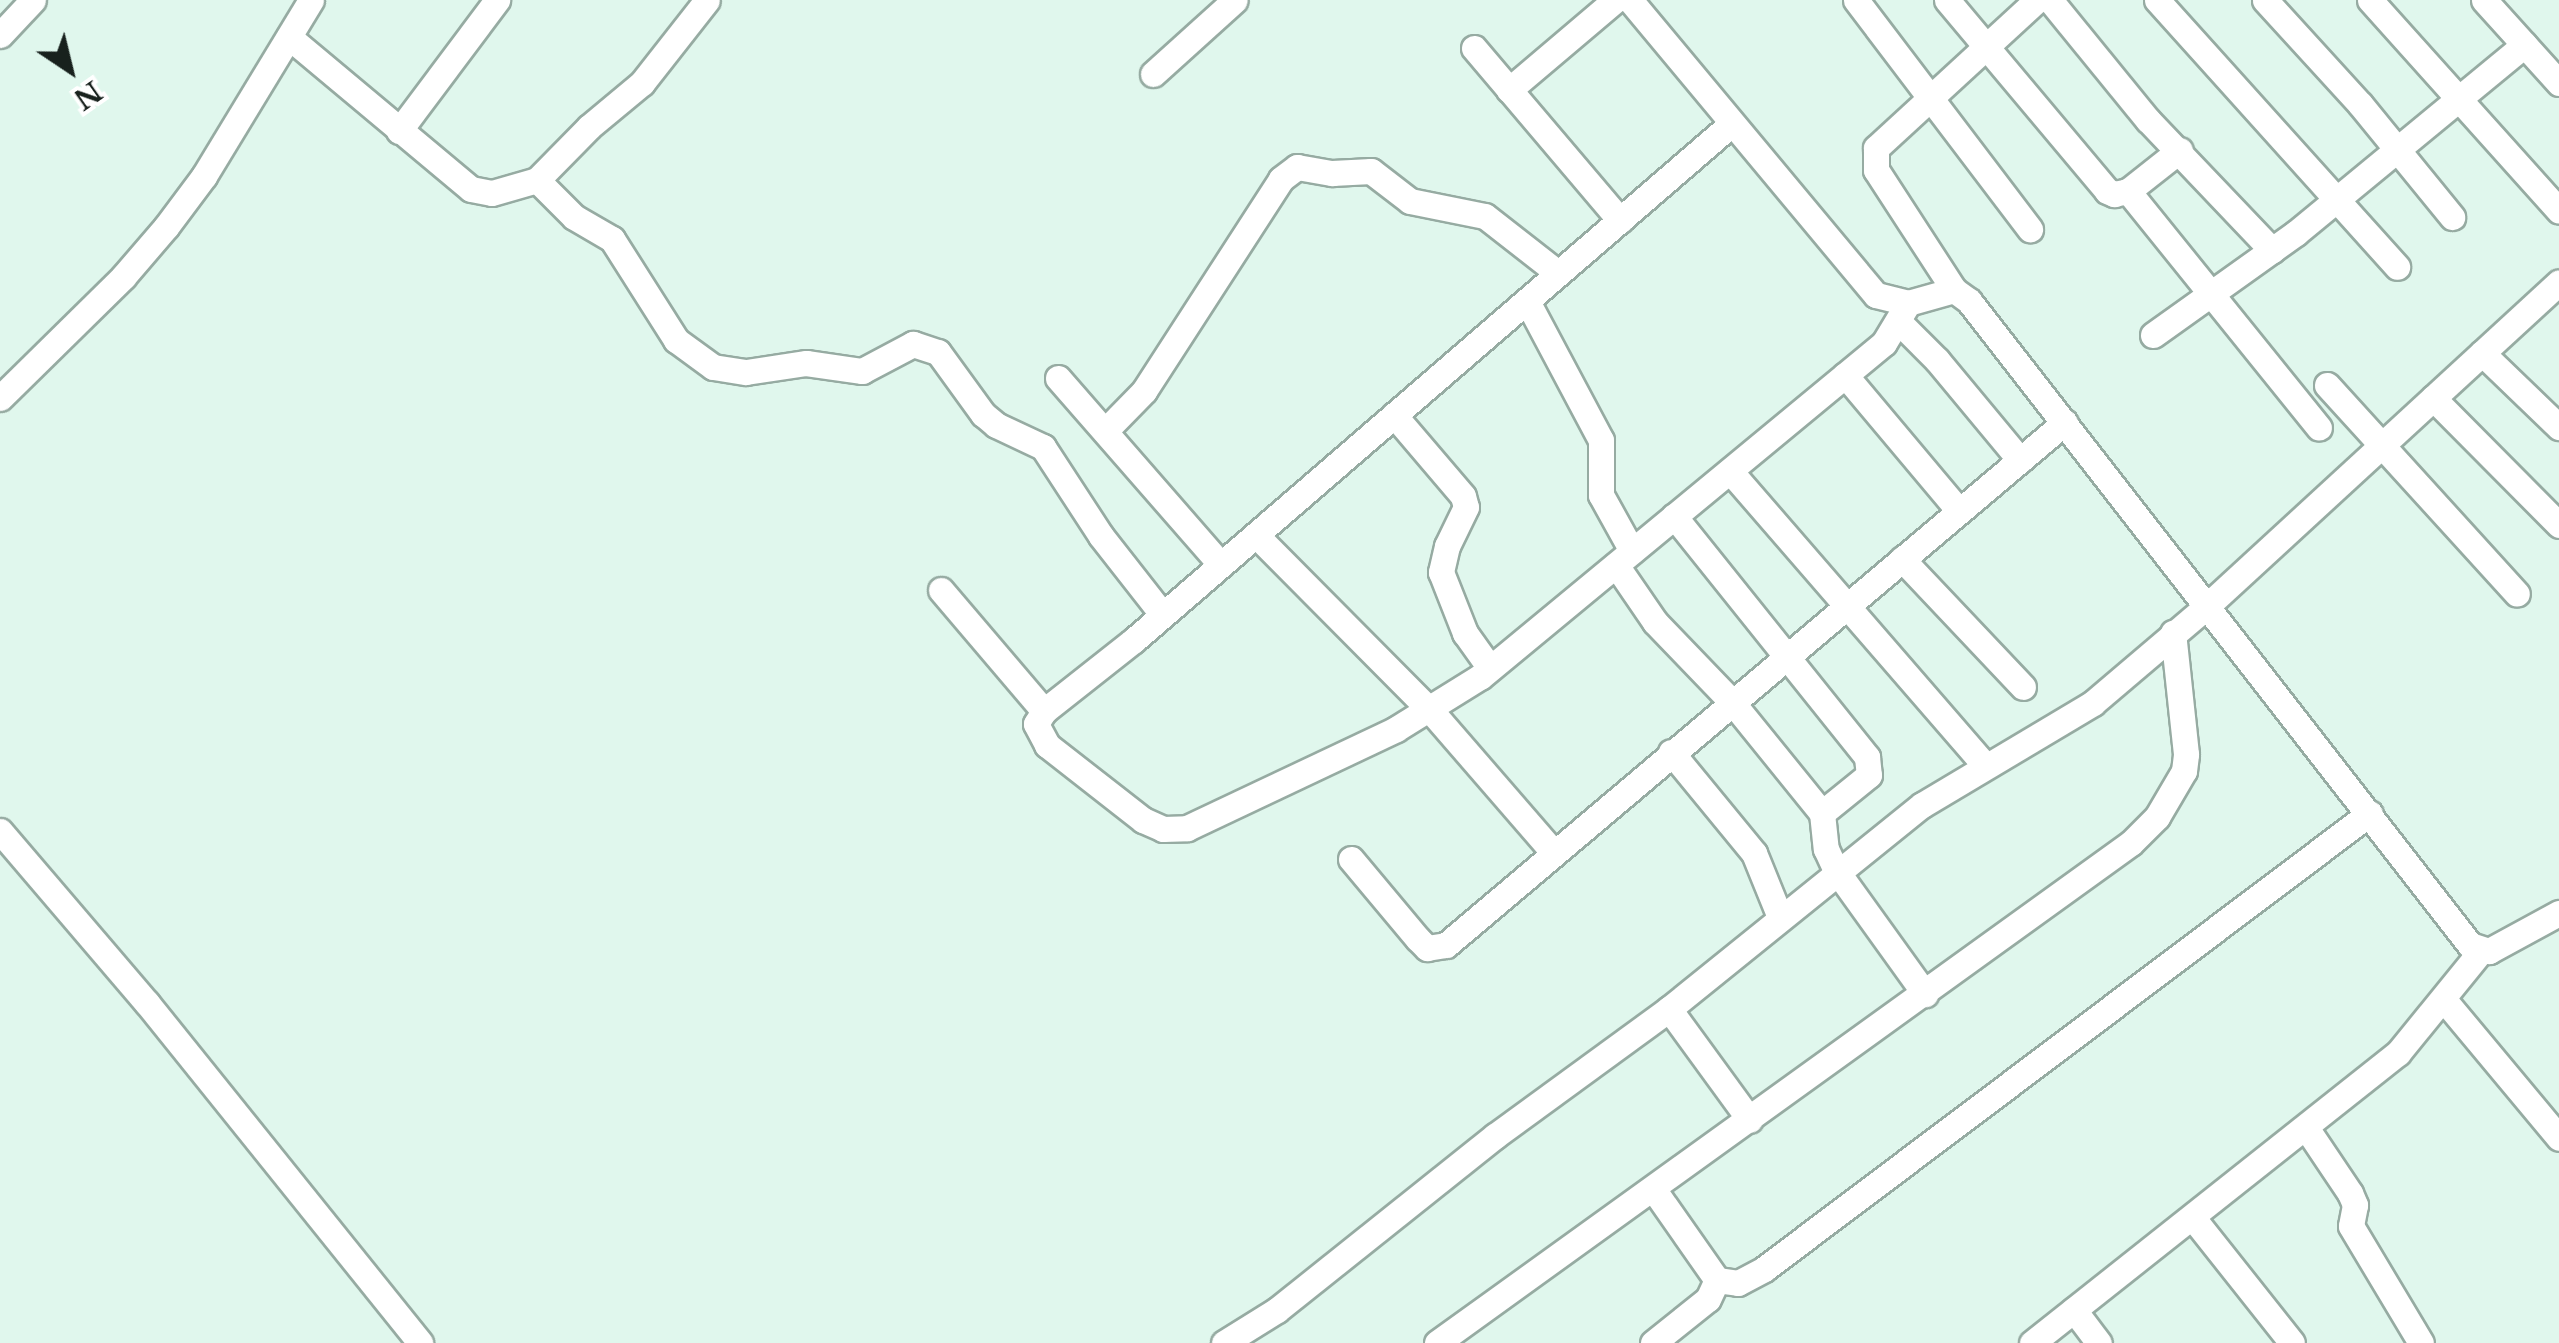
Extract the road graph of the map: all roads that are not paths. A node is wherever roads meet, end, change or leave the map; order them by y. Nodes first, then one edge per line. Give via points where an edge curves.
1 (33, 0) edge
2 (311, 0) edge
3 (498, 0) edge
4 (707, 0) edge
5 (1235, 0) edge
6 (1615, 0) edge
7 (1630, 0) edge
8 (1856, 0) edge
9 (1947, 0) edge
10 (2036, 0) edge
11 (2050, 0) edge
12 (2157, 0) edge
13 (2265, 0) edge
14 (2370, 0) edge
15 (2484, 0) edge
16 (0, 35) edge
17 (289, 37) junction
18 (2524, 45) junction
19 (1987, 46) junction
20 (1474, 48) dead end
21 (1153, 74) dead end
22 (2559, 83) edge
23 (1510, 90) junction
24 (1930, 97) junction
25 (2461, 102) junction
26 (1730, 124) junction
27 (398, 131) junction
28 (2180, 150) junction
29 (2400, 150) junction
30 (536, 180) junction
31 (2128, 191) junction
32 (2338, 200) junction
33 (2559, 210) edge
34 (2452, 216) dead end
35 (1620, 220) junction
36 (2030, 229) dead end
37 (2272, 250) junction
38 (2397, 267) dead end
39 (1558, 273) junction
40 (1954, 290) junction
41 (2550, 290) edge
42 (2213, 292) junction
43 (1527, 300) junction
44 (1903, 312) junction
45 (2559, 318) edge
46 (2152, 335) dead end
47 (2482, 353) junction
48 (1845, 376) junction
49 (1058, 378) dead end
50 (2327, 386) dead end
51 (0, 398) edge
52 (2433, 398) junction
53 (1394, 415) junction
54 (2065, 422) junction
55 (2559, 427) edge
56 (2319, 428) dead end
57 (1105, 432) junction
58 (2380, 446) junction
59 (2020, 460) junction
60 (1730, 470) junction
61 (1959, 511) junction
62 (1674, 516) junction
63 (2559, 525) edge
64 (1256, 534) junction
65 (1624, 558) junction
66 (1902, 559) junction
67 (1221, 565) junction
68 (941, 590) dead end
69 (2518, 594) dead end
70 (1845, 606) junction
71 (2207, 606) junction
72 (1163, 616) junction
73 (2173, 633) junction
74 (1786, 656) junction
75 (1490, 668) junction
76 (2022, 687) dead end
77 (1732, 702) junction
78 (1044, 711) junction
79 (1431, 711) junction
80 (1671, 752) junction
81 (1985, 765) junction
82 (1822, 813) junction
83 (2370, 813) junction
84 (0, 830) edge
85 (1553, 852) junction
86 (1351, 859) dead end
87 (1836, 870) junction
88 (2559, 913) edge
89 (1780, 916) junction
90 (2480, 951) junction
91 (1925, 994) junction
92 (2445, 1000) junction
93 (1670, 1008) junction
94 (1750, 1120) junction
95 (2307, 1130) junction
96 (2559, 1138) edge
97 (1654, 1190) junction
98 (2193, 1218) junction
99 (1717, 1280) junction
100 (2074, 1310) junction
101 (2092, 1341) edge
102 (420, 1343) edge
103 (1224, 1343) edge
104 (1438, 1343) edge
105 (1653, 1343) edge
106 (2032, 1343) edge
107 (2292, 1343) edge
108 (2421, 1343) edge

1 - 16 street
2 - 17 street
3 - 27 street
4 - 30 street via 642,82
5 - 21 street
6 - 23 street
7 - 26 street
8 - 24 street
9 - 19 street
10 - 19 street
11 - 28 street via 2140,112
12 - 32 street
13 - 29 street
14 - 25 street
15 - 18 street
17 - 27 street
17 - 51 street via 166,227
18 - 22 street
18 - 25 street
19 - 24 street
19 - 31 street via 2100,185 2114,194
20 - 23 street
23 - 35 street
24 - 36 street
24 - 40 street via 1876,148 1873,159
25 - 29 street
25 - 33 street
26 - 35 street
26 - 44 street via 1876,294
27 - 30 street via 471,189 492,192
28 - 31 street
28 - 37 street
29 - 32 street
29 - 34 street
30 - 72 street via 574,216 612,239 676,340 712,367 746,372 806,363 862,371 912,344 938,352 983,414 1042,447
31 - 42 street
32 - 37 street
32 - 38 street
35 - 39 street
37 - 42 street
39 - 43 street
39 - 57 street via 1485,216 1410,201 1371,171 1297,167 1280,179 1144,390
40 - 44 street
40 - 54 street
41 - 45 street
41 - 47 street
42 - 46 street
42 - 56 street
43 - 53 street
43 - 65 street via 1601,440 1601,495
44 - 48 street via 1884,343
44 - 59 street
47 - 52 street
47 - 55 street
48 - 60 street
48 - 61 street
49 - 57 street
50 - 58 street
52 - 58 street
52 - 63 street
53 - 64 street
53 - 75 street via 1463,496 1466,507 1441,572 1465,633
54 - 59 street
54 - 71 street
57 - 67 street
58 - 69 street
58 - 71 street
59 - 61 street
60 - 62 street
60 - 70 street
61 - 66 street
62 - 65 street
62 - 74 street
64 - 67 street
64 - 79 street
65 - 75 street
65 - 77 street via 1662,631
66 - 70 street
66 - 76 street
67 - 72 street
68 - 78 street
70 - 74 street
70 - 81 street
71 - 73 street
71 - 83 street
72 - 78 street
73 - 81 street via 2092,703
73 - 91 street via 2186,754 2176,790 2131,843
74 - 77 street
74 - 82 street via 1859,743 1870,768 1863,782
75 - 79 street
77 - 80 street
77 - 82 street
78 - 79 street via 1036,724 1047,745 1163,829 1187,828
79 - 85 street
80 - 85 street
80 - 89 street via 1754,853
81 - 87 street
82 - 87 street
83 - 90 street
83 - 99 street via 1764,1269 1738,1283
84 - 102 street via 148,1002
85 - 86 street via 1438,949 1418,939
87 - 89 street
87 - 91 street
88 - 90 street
89 - 93 street
90 - 92 street
91 - 94 street
92 - 95 street via 2398,1054
92 - 96 street
93 - 94 street
93 - 103 street via 1495,1136 1277,1310
94 - 97 street
95 - 98 street
95 - 108 street via 2350,1193 2351,1226
97 - 99 street
97 - 104 street
98 - 100 street
98 - 107 street
99 - 105 street via 1708,1299
100 - 101 street
100 - 106 street

